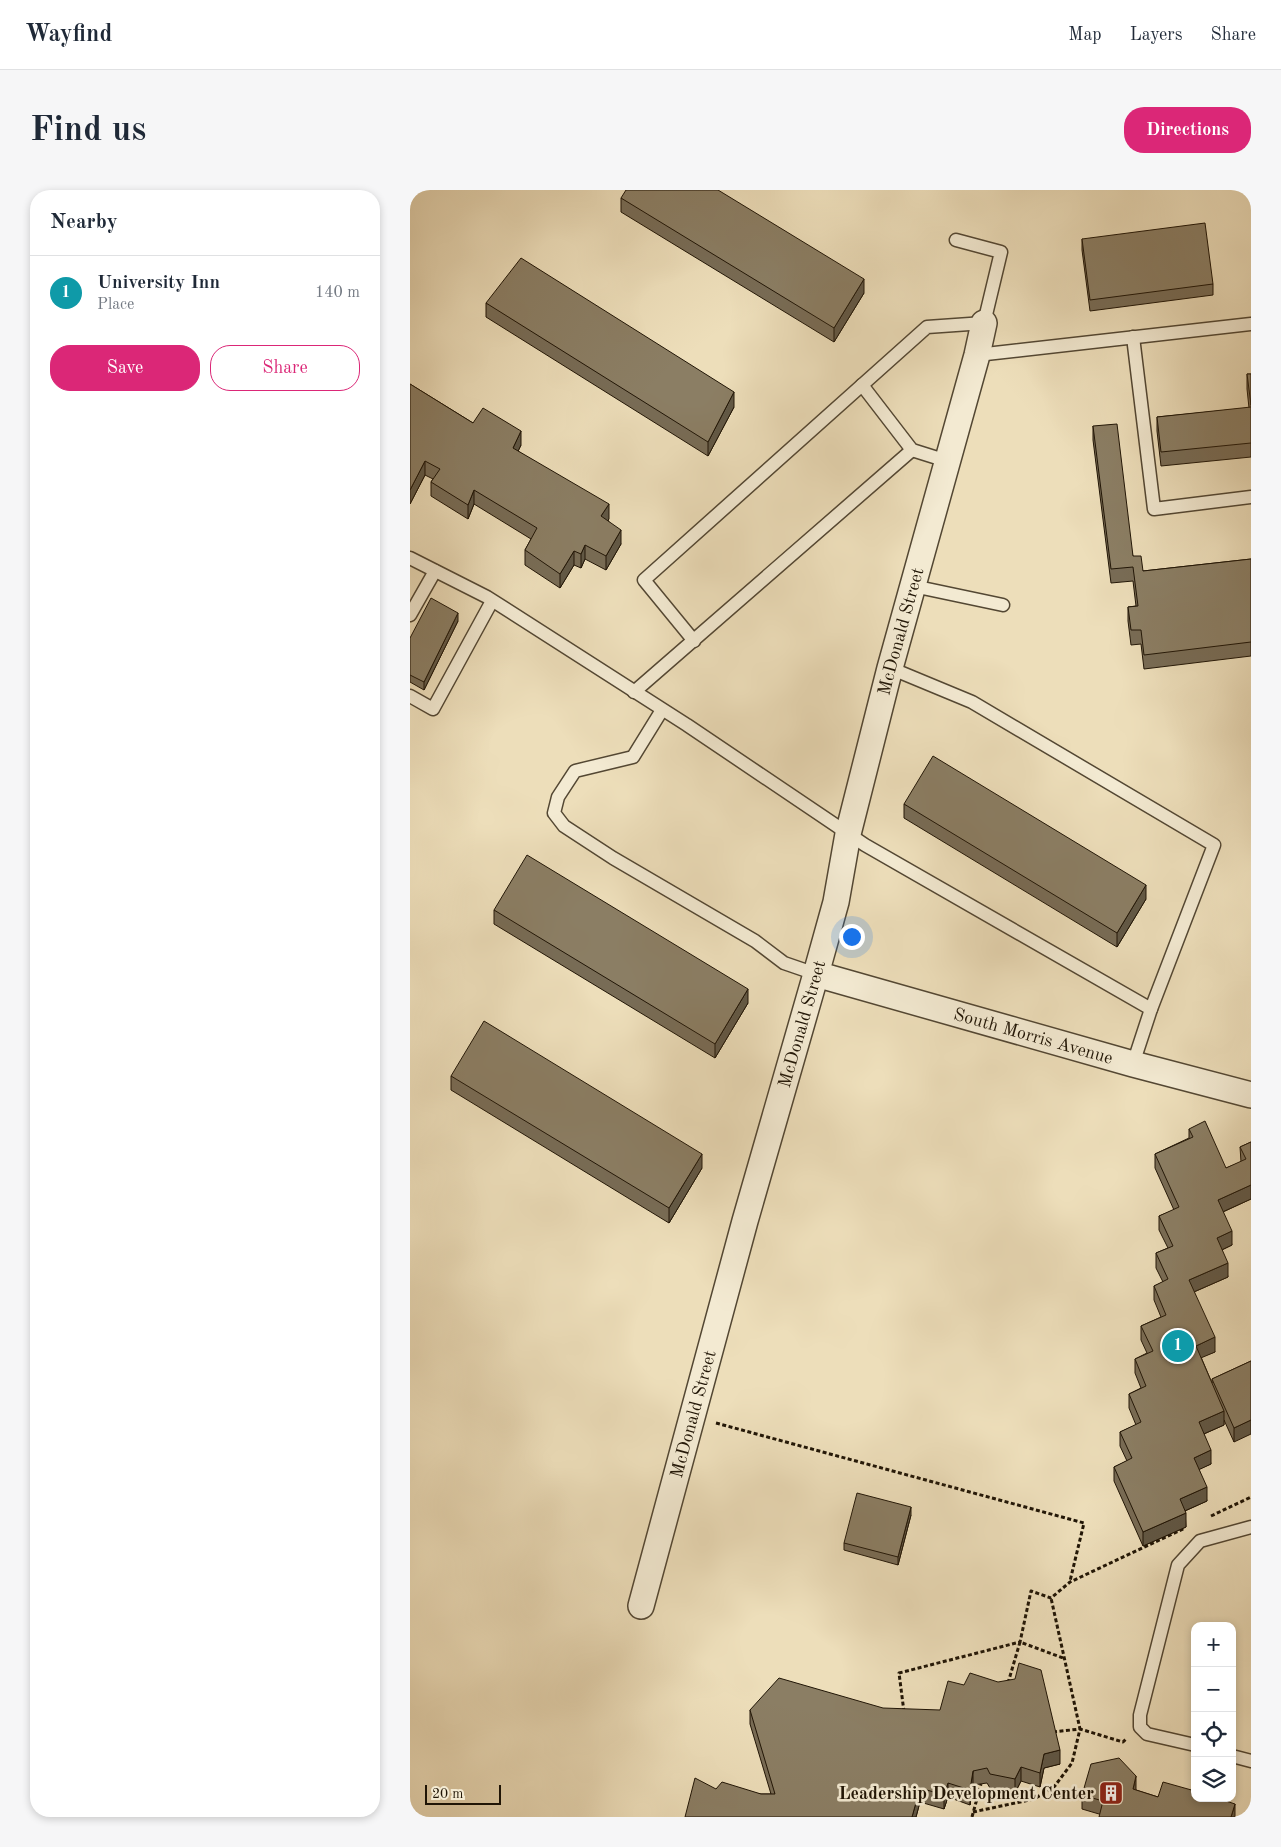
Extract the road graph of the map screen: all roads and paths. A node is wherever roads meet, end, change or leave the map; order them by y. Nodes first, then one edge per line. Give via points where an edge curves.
1 (956, 240) dead end
2 (984, 323) junction
3 (1251, 324) edge
4 (1133, 337) junction
5 (977, 355) junction
6 (862, 385) junction
7 (912, 450) junction
8 (947, 461) junction
9 (1251, 497) edge
10 (410, 558) edge
11 (434, 571) junction
12 (913, 586) junction
13 (492, 601) junction
14 (1003, 605) dead end
15 (410, 615) edge
16 (694, 640) junction
17 (890, 668) junction
18 (634, 692) junction
19 (410, 696) edge
20 (662, 710) junction
21 (848, 834) junction
22 (816, 974) junction
23 (1151, 1009) junction
24 (1133, 1064) junction
25 (1251, 1095) edge
26 (692, 1416) junction
27 (1251, 1497) edge
28 (1204, 1519) dead end
29 (1251, 1527) edge
30 (1186, 1528) dead end
31 (1070, 1582) junction
32 (1051, 1598) junction
33 (641, 1606) dead end
34 (1020, 1642) junction
35 (1064, 1659) junction
36 (1007, 1686) edge
37 (905, 1715) edge
38 (1140, 1727) junction
39 (1080, 1729) junction
40 (1052, 1732) edge
41 (1191, 1744) edge
42 (1236, 1757) edge
43 (1251, 1761) edge
44 (981, 1784) edge
45 (973, 1815) edge

1 - 2 lane via 1000,252
2 - 5 street, McDonald Street
2 - 6 lane via 927,327
3 - 4 lane
4 - 5 lane
4 - 9 lane via 1154,509
5 - 8 street, McDonald Street
6 - 7 lane
6 - 16 lane via 644,580
7 - 8 lane
7 - 16 lane
8 - 12 street, McDonald Street
10 - 11 lane
11 - 13 lane
11 - 15 lane
12 - 14 lane
12 - 17 street, McDonald Street
13 - 18 lane
13 - 19 lane via 432,709
16 - 18 lane
17 - 21 street, McDonald Street
17 - 23 lane via 972,702 1214,845
18 - 20 lane
20 - 21 lane
20 - 22 lane via 632,757 575,771 558,797 554,813 564,826 613,858 755,940 784,963
21 - 22 street, McDonald Street via 836,902
21 - 23 lane
22 - 24 street, South Morris Avenue
22 - 26 street, McDonald Street
23 - 24 lane
24 - 25 street, South Morris Avenue
26 - 31 path via 1084,1523
26 - 33 street, McDonald Street
27 - 28 path
29 - 38 lane via 1200,1541 1178,1565 1140,1716
30 - 31 path
31 - 32 path
32 - 34 path via 1031,1592
32 - 35 path
34 - 35 path
34 - 36 path
34 - 37 path via 899,1672
35 - 39 path
38 - 39 path via 1123,1742
38 - 41 lane via 1147,1734
39 - 40 path
39 - 45 path via 1072,1763 1054,1786 1034,1799
42 - 43 lane
44 - 45 path

